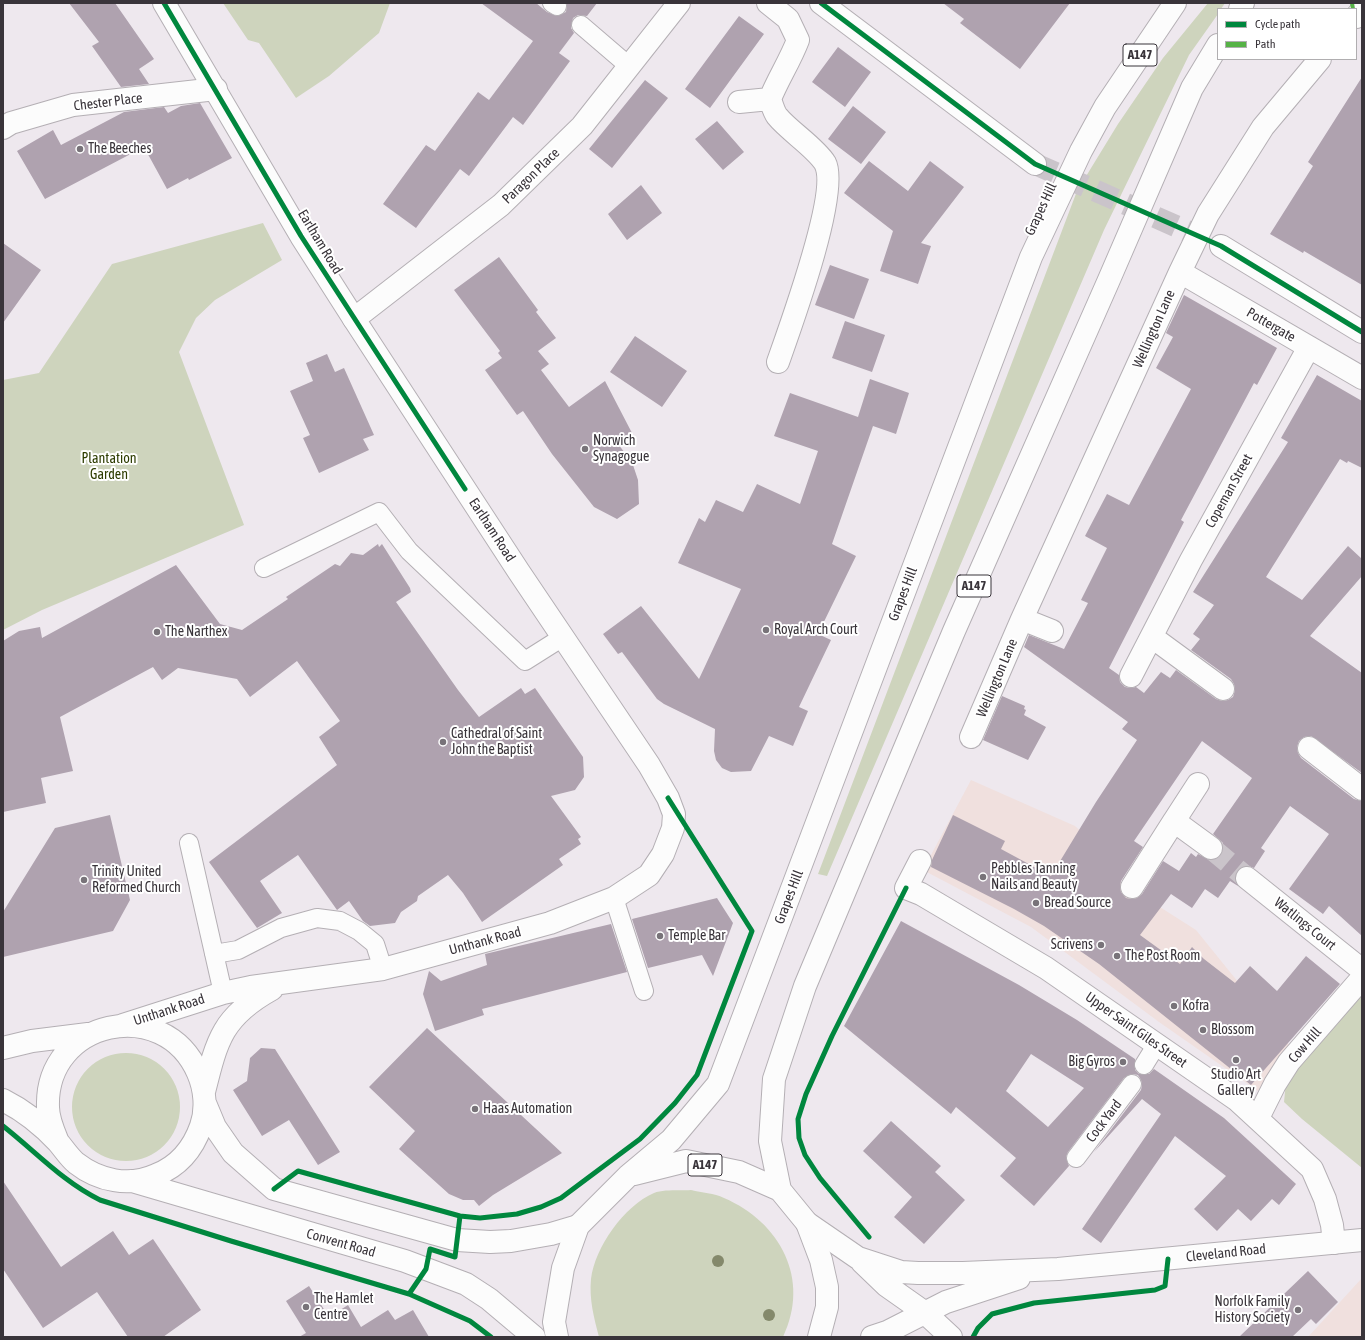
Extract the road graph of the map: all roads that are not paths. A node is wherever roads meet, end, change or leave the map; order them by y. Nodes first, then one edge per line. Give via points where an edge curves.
1 (164, 3) edge
2 (679, 3) edge
3 (768, 3) edge
4 (821, 3) edge
5 (1176, 3) edge
6 (581, 25) dead end
7 (1217, 47) edge
8 (1319, 60) edge
9 (630, 67) junction
10 (216, 89) junction
11 (770, 100) junction
12 (739, 102) dead end
13 (3, 128) edge
14 (1035, 164) tunnel mouth
15 (1221, 246) tunnel mouth
16 (1180, 272) junction
17 (354, 319) junction
18 (1362, 332) edge
19 (1309, 347) junction
20 (778, 362) dead end
21 (1362, 378) edge
22 (264, 568) dead end
23 (1022, 619) junction
24 (1052, 631) dead end
25 (562, 637) junction
26 (1152, 637) junction
27 (1131, 676) dead end
28 (1223, 689) dead end
29 (971, 737) dead end
30 (1309, 748) dead end
31 (1198, 784) dead end
32 (1362, 789) edge
33 (1174, 821) junction
34 (189, 843) dead end
35 (1211, 848) tunnel mouth
36 (663, 854) joint
37 (920, 861) dead end
38 (1247, 878) tunnel mouth
39 (1132, 887) dead end
40 (614, 898) junction
41 (214, 954) junction
42 (382, 969) junction
43 (1362, 970) edge
44 (1362, 978) edge
45 (286, 982) junction
46 (644, 991) dead end
47 (223, 993) junction
48 (122, 1025) junction
49 (91, 1033) junction
50 (1157, 1044) junction
51 (3, 1048) edge
52 (1144, 1065) dead end
53 (1132, 1084) dead end
54 (205, 1097) junction
55 (3, 1100) edge
56 (1258, 1118) junction
57 (58, 1142) junction
58 (1076, 1158) dead end
59 (628, 1176) junction
60 (132, 1181) junction
61 (780, 1190) junction
62 (807, 1223) junction
63 (578, 1226) junction
64 (1362, 1240) edge
65 (1334, 1242) junction
66 (858, 1258) junction
67 (1042, 1269) junction
68 (924, 1312) junction
69 (887, 1335) edge
70 (534, 1337) edge
71 (557, 1337) edge
72 (819, 1337) edge
73 (951, 1337) edge

1 - 10 main road, Earlham Road
2 - 9 main road, Paragon Place
3 - 11 main road via 788,19 798,40
4 - 14 main road
5 - 59 main road, Grapes Hill / A147 via 1105,107 1031,257 718,1084 671,1140
6 - 9 lane
7 - 61 main road, A147 via 1192,88 954,630 805,986 774,1079 770,1141
8 - 16 main road, Wellington Lane via 1263,126 1208,214
9 - 17 main road, Paragon Place via 582,126 501,205
10 - 13 main road, Chester Place via 73,105 11,122
10 - 17 main road, Earlham Road via 301,236
11 - 12 main road
11 - 20 main road via 776,116 825,164 828,180 817,246
15 - 18 main road
16 - 19 main road, Pottergate
16 - 23 main road, Wellington Lane
17 - 25 main road, Earlham Road
19 - 21 main road, Pottergate
19 - 26 main road, Copeman Street via 1191,560
22 - 25 lane via 379,512 408,551 525,661
23 - 24 main road
23 - 29 main road, Wellington Lane
25 - 36 main road, Earlham Road via 649,765 668,798 674,814 673,828
26 - 27 main road, Copeman Street
26 - 28 main road
30 - 32 main road
31 - 33 main road
33 - 35 main road
33 - 39 main road
34 - 41 lane
36 - 40 main road, Unthank Road via 649,875
37 - 50 main road, Upper Saint Giles Street via 906,888 1046,968
38 - 43 main road, Watlings Court
40 - 42 main road, Unthank Road via 550,923
40 - 46 lane
41 - 42 lane via 238,950 281,928 317,918 340,921 359,931 375,944
41 - 47 lane
42 - 45 main road, Unthank Road
44 - 56 main road, Cow Hill via 1289,1062
45 - 47 main road, Unthank Road
45 - 54 main road, Unthank Road via 251,1000 228,1022 210,1066
47 - 48 main road, Unthank Road
48 - 49 main road
48 - 54 main road via 140,1026 161,1033 183,1048 194,1064
49 - 51 main road via 32,1041
49 - 57 main road via 73,1045 59,1062 51,1082 48,1106 50,1124
50 - 52 lane
50 - 56 main road, Upper Saint Giles Street via 1237,1100
53 - 58 lane, Cock Yard
54 - 60 main road, Unthank Road via 202,1122 197,1138 188,1152 178,1163 165,1171 149,1178
54 - 63 main road via 215,1127 234,1153 274,1189 457,1240 512,1241 552,1234
55 - 57 main road via 33,1119
56 - 65 main road, Upper Saint Giles Street via 1312,1169 1325,1198
57 - 60 main road via 75,1162 98,1176 114,1181
59 - 61 main road, A147 via 686,1161 739,1172
59 - 63 main road, A147
60 - 70 main road, Convent Road via 405,1261 466,1284 489,1299
61 - 62 main road, A147
62 - 66 main road, Cleveland Road
62 - 72 main road, A147 via 821,1260 827,1287 827,1307
63 - 71 main road, A147 via 563,1268 554,1322
64 - 65 main road, Cleveland Road
65 - 67 main road, Cleveland Road via 1132,1263
66 - 67 main road, Cleveland Road via 901,1272 963,1273
66 - 68 main road via 887,1286
67 - 68 main road, Cleveland Road
68 - 69 main road, Cleveland Road
68 - 73 main road

